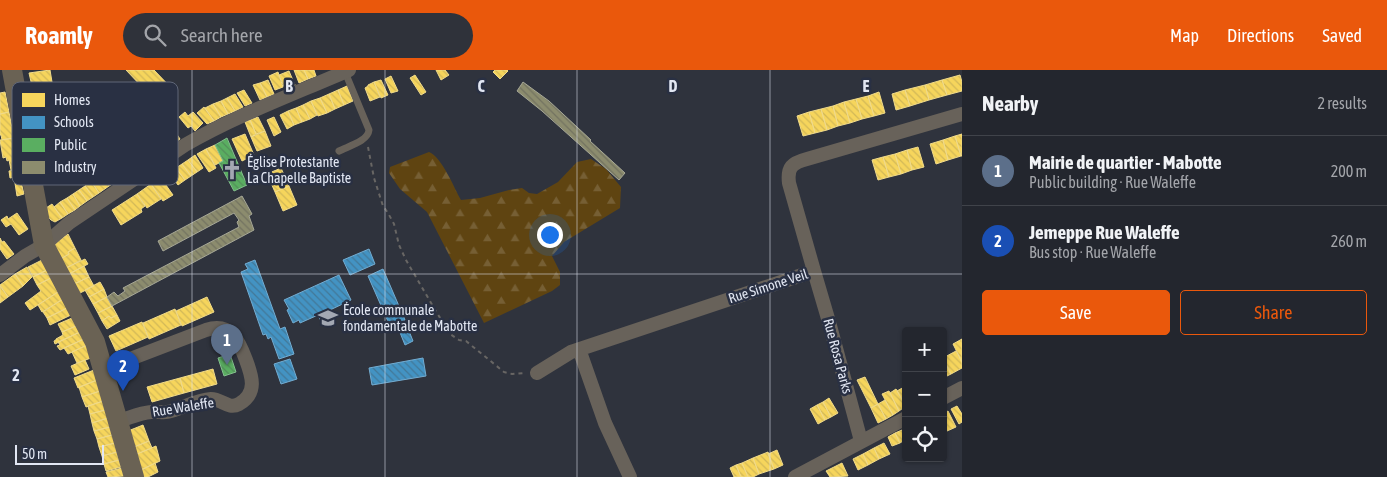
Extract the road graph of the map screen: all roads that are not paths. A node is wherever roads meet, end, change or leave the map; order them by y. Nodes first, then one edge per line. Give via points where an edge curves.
1 (347, 71) edge
2 (962, 114) edge
3 (178, 150) edge
4 (339, 151) dead end
5 (33, 185) edge
6 (125, 185) edge
7 (44, 244) junction
8 (814, 271) junction
9 (0, 274) edge
10 (579, 350) junction
11 (104, 369) junction
12 (537, 373) road end
13 (962, 388) edge
14 (947, 396) edge
15 (902, 420) edge
16 (118, 421) junction
17 (861, 441) junction
18 (134, 477) edge
19 (630, 477) edge
20 (795, 477) edge

1 - 3 street via 249,113
1 - 4 lane via 370,130 366,138
2 - 8 street, Rue Simone Veil via 807,159 790,168 789,183
5 - 7 street
6 - 7 street
7 - 9 street
7 - 11 street via 95,342
8 - 10 street, Rue Simone Veil
8 - 17 street, Rue Rosa Parks
10 - 12 street, Rue Simone Veil
10 - 19 street via 603,418
11 - 16 street
11 - 16 street, Rue Waleffe via 219,328 232,334 239,342 252,378 250,393 237,405 210,400
13 - 14 street
15 - 17 street
16 - 18 street
17 - 20 street

